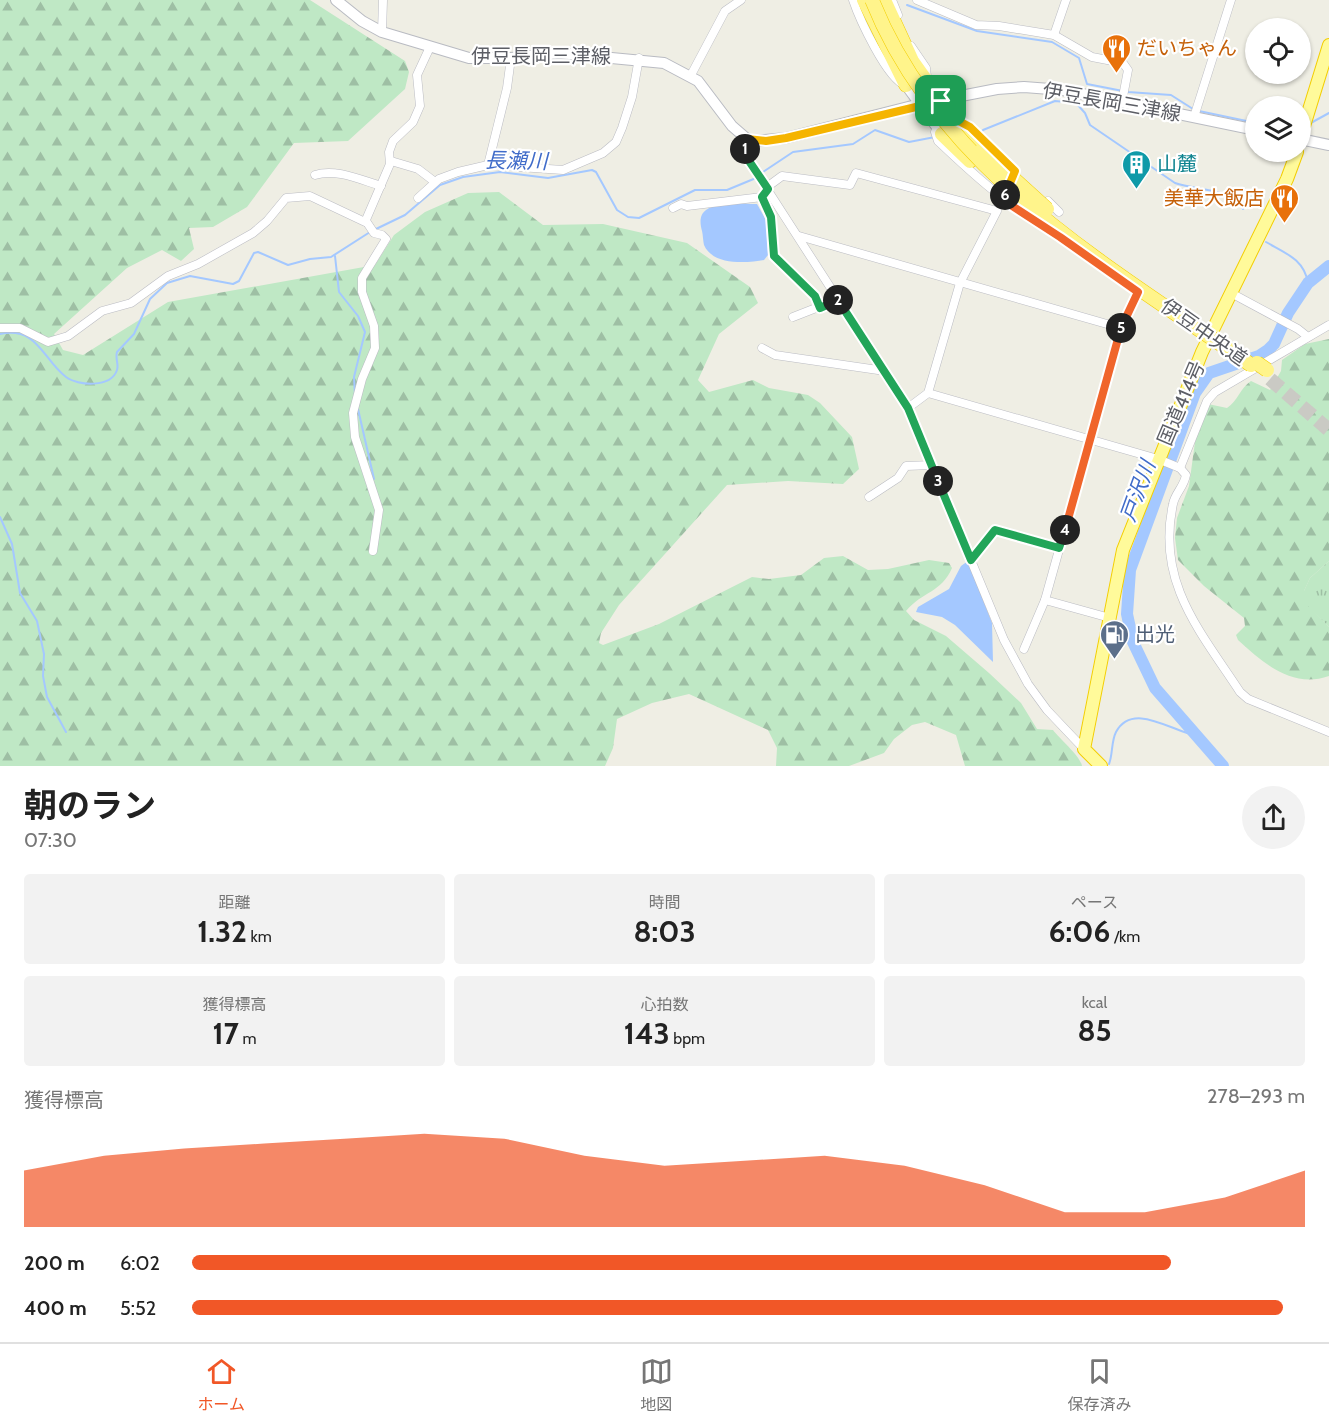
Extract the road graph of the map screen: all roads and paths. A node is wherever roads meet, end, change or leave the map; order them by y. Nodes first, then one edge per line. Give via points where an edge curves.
1 (336, 0) edge
2 (383, 0) edge
3 (741, 0) edge
4 (853, 0) edge
5 (864, 0) edge
6 (872, 0) edge
7 (876, 0) edge
8 (884, 0) edge
9 (892, 0) edge
10 (917, 0) edge
11 (1066, 0) edge
12 (1231, 0) edge
13 (382, 32) junction
14 (1054, 35) junction
15 (1329, 45) edge
16 (430, 47) junction
17 (511, 58) junction
18 (639, 58) junction
19 (691, 75) junction
20 (927, 82) junction
21 (906, 85) junction
22 (941, 101) junction
23 (1122, 102) junction
24 (920, 104) junction
25 (1311, 105) edge
26 (1194, 117) junction
27 (955, 119) junction
28 (932, 121) junction
29 (1245, 128) edge
30 (942, 134) joint
31 (747, 139) junction
32 (1311, 141) edge
33 (1329, 145) edge
34 (391, 161) junction
35 (1293, 162) edge
36 (488, 165) junction
37 (1015, 171) junction
38 (315, 175) dead end
39 (435, 182) junction
40 (766, 185) junction
41 (381, 186) junction
42 (762, 197) junction
43 (418, 198) dead end
44 (1003, 200) junction
45 (673, 208) dead end
46 (997, 211) junction
47 (1060, 222) junction
48 (370, 227) junction
49 (800, 236) junction
50 (960, 283) junction
51 (1231, 293) junction
52 (839, 299) junction
53 (820, 308) junction
54 (793, 317) dead end
55 (1329, 325) edge
56 (0, 328) edge
57 (1121, 328) junction
58 (1308, 337) junction
59 (762, 348) dead end
60 (1261, 369) tunnel mouth
61 (885, 371) junction
62 (928, 393) junction
63 (908, 408) junction
64 (1091, 440) junction
65 (1160, 460) junction
66 (932, 465) junction
67 (1177, 467) junction
68 (869, 497) dead end
69 (1059, 548) junction
70 (373, 551) dead end
71 (971, 560) junction
72 (1045, 600) junction
73 (1110, 618) junction
74 (1024, 649) dead end
75 (1329, 732) edge
76 (1084, 749) junction
77 (1101, 766) edge

1 - 13 main road, 伊豆長岡三津線
2 - 13 street
3 - 19 street via 725,11
4 - 21 street via 889,70
5 - 21 highway
6 - 47 highway, 伊豆中央道, bridge via 902,63 952,133 1001,182
7 - 47 highway, 伊豆中央道, bridge via 914,75 956,130 1004,178
8 - 20 highway via 902,41
9 - 20 street via 908,41 926,68
10 - 14 street via 976,26
11 - 14 street
12 - 26 street
13 - 16 main road, 伊豆長岡三津線
14 - 23 street via 1085,54 1126,65
15 - 25 highway
16 - 17 main road, 伊豆長岡三津線 via 469,58
16 - 34 street via 417,75 420,106 413,122 393,141
17 - 18 main road, 伊豆長岡三津線 via 559,53
17 - 36 street
18 - 19 main road, 伊豆長岡三津線 via 664,63
18 - 36 street via 622,128 616,142 603,153 563,170
19 - 31 main road, 伊豆長岡三津線
20 - 22 main road
21 - 24 main road
22 - 23 main road, 伊豆長岡三津線 via 1024,87
22 - 24 main road, 伊豆長岡三津線
22 - 27 main road
23 - 26 main road, 伊豆長岡三津線
24 - 28 main road
24 - 31 main road, 伊豆長岡三津線 via 786,138
26 - 29 main road, 伊豆長岡三津線
27 - 37 street via 970,127
27 - 47 highway, bridge via 982,150
28 - 30 main road
28 - 44 street via 938,141
30 - 47 highway, bridge via 1004,192
31 - 40 street via 745,152
32 - 33 main road
34 - 39 street via 418,169
34 - 41 street
35 - 51 highway, 国道414号
36 - 39 street
37 - 44 street
37 - 47 street
38 - 41 street via 348,175
39 - 43 street
40 - 42 street
40 - 46 street via 783,176 850,185 856,173
40 - 49 street
41 - 48 street
42 - 45 street
42 - 53 street via 771,217 774,256 815,296
44 - 46 street
44 - 57 street via 1138,292
46 - 50 street
47 - 60 highway, 伊豆中央道, bridge
48 - 56 street via 310,196 286,198 253,233 193,267 168,276 131,303 102,311 68,336 48,342 20,328
48 - 70 street via 385,242 361,284 374,326 375,348 353,413 355,437 379,510
49 - 50 street
49 - 52 street
50 - 57 street
50 - 62 street
51 - 58 street
51 - 65 highway, 国道414号 via 1202,352
52 - 53 street
52 - 61 street
53 - 54 street
55 - 58 street
57 - 64 street
58 - 67 street via 1207,400
59 - 61 street via 774,355
61 - 63 street
62 - 63 street
62 - 64 street
63 - 66 street
64 - 65 street
64 - 69 street
65 - 67 street
65 - 73 highway, 国道414号 via 1124,550
66 - 68 street via 906,466 898,478
66 - 71 street
67 - 75 street via 1186,475 1173,502 1169,553 1185,609 1248,699
69 - 71 street via 995,530
69 - 72 street
71 - 76 street via 1004,640 1028,684
72 - 73 street
72 - 74 street
73 - 76 highway, 国道414号
76 - 77 highway

